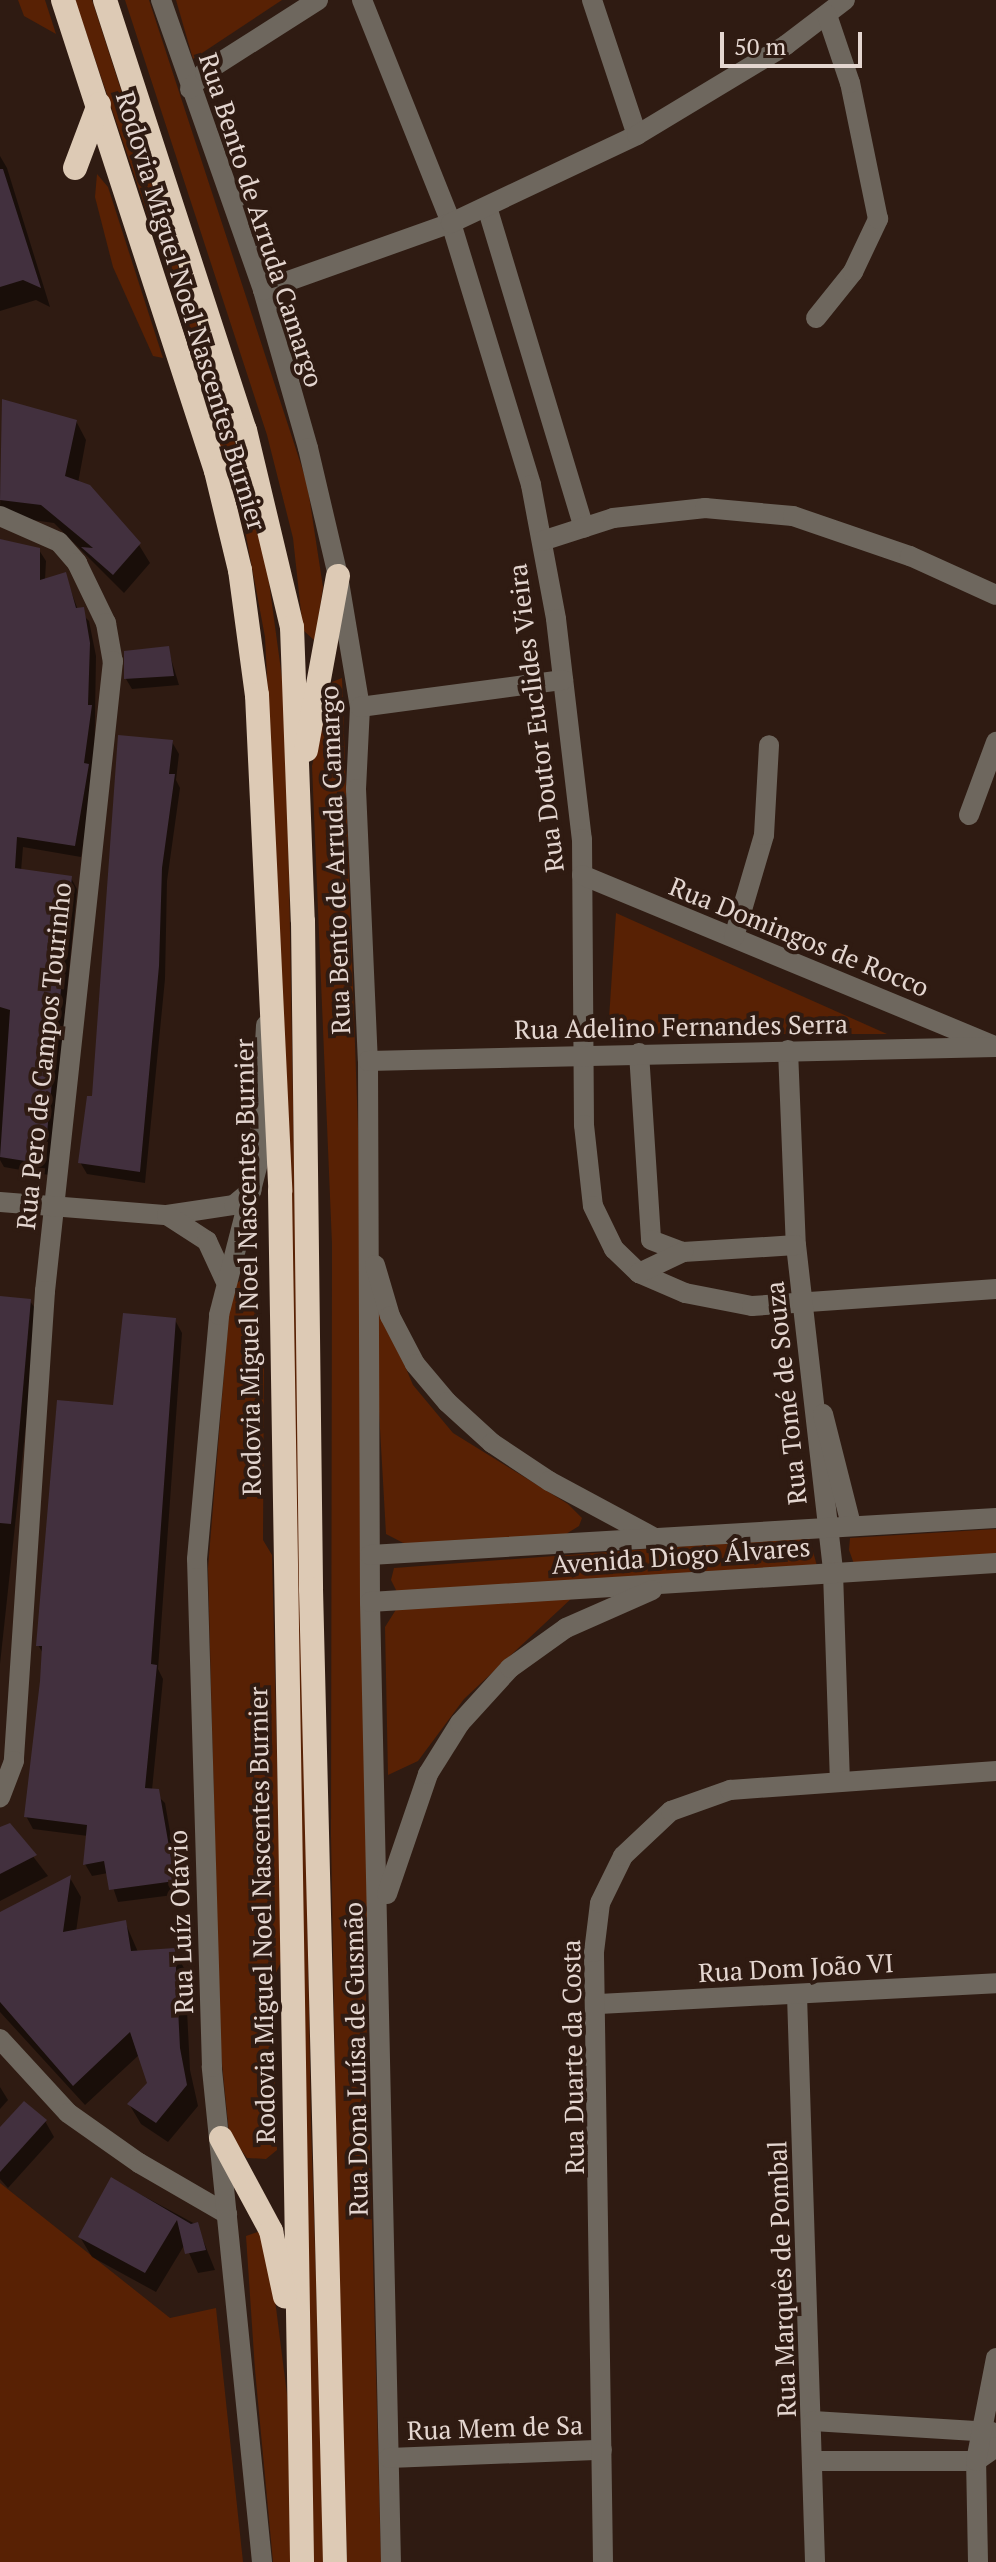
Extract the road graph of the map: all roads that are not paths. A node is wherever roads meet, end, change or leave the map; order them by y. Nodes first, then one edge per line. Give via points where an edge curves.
1 (63, 0) edge
2 (105, 0) edge
3 (161, 0) edge
4 (318, 0) edge
5 (362, 0) edge
6 (592, 0) edge
7 (845, 0) edge
8 (827, 15) junction
9 (190, 89) junction
10 (99, 104) junction
11 (637, 135) junction
12 (75, 168) dead end
13 (487, 207) junction
14 (451, 223) junction
15 (263, 290) junction
16 (816, 318) dead end
17 (0, 516) edge
18 (584, 528) junction
19 (542, 541) junction
20 (338, 576) junction
21 (996, 595) edge
22 (563, 680) junction
23 (360, 707) junction
24 (996, 742) edge
25 (769, 745) dead end
26 (298, 779) junction
27 (969, 815) dead end
28 (582, 875) junction
29 (734, 937) junction
30 (270, 1001) junction
31 (996, 1047) edge
32 (788, 1050) junction
33 (639, 1053) junction
34 (582, 1054) junction
35 (368, 1061) junction
36 (252, 1190) junction
37 (0, 1202) edge
38 (54, 1208) junction
39 (167, 1215) junction
40 (369, 1245) junction
41 (796, 1245) junction
42 (683, 1252) junction
43 (639, 1273) junction
44 (225, 1280) junction
45 (996, 1289) edge
46 (804, 1302) junction
47 (810, 1363) junction
48 (996, 1518) edge
49 (851, 1525) junction
50 (826, 1527) junction
51 (653, 1537) junction
52 (370, 1555) junction
53 (996, 1563) edge
54 (833, 1572) junction
55 (665, 1585) junction
56 (370, 1602) junction
57 (996, 1771) edge
58 (840, 1779) junction
59 (0, 1797) edge
60 (380, 1917) junction
61 (996, 1983) edge
62 (797, 1995) junction
63 (599, 2004) junction
64 (0, 2039) edge
65 (221, 2138) junction
66 (227, 2214) junction
67 (996, 2358) edge
68 (297, 2364) junction
69 (813, 2421) junction
70 (901, 2424) junction
71 (988, 2430) edge
72 (996, 2447) edge
73 (602, 2450) junction
74 (389, 2458) junction
75 (901, 2460) junction
76 (813, 2461) junction
77 (976, 2461) junction
78 (262, 2562) edge
79 (302, 2562) edge
80 (335, 2562) edge
81 (391, 2562) edge
82 (603, 2562) edge
83 (815, 2562) edge
84 (978, 2562) edge

1 - 10 highway, Rodovia Miguel Noel Nascentes Burnier
2 - 26 highway, Rodovia Miguel Noel Nascentes Burnier via 269,513 292,627
3 - 9 street, Rua Bento de Arruda Camargo
4 - 9 street via 205,72
5 - 14 street, Rua Doutor Euclides Vieira
6 - 11 street
7 - 8 street
8 - 11 street via 695,104
8 - 16 street via 850,83 878,219 853,272
9 - 15 street, Rua Bento de Arruda Camargo
10 - 12 highway
10 - 30 highway, Rodovia Miguel Noel Nascentes Burnier via 216,471 240,570 257,695
11 - 13 street
13 - 14 street
13 - 18 street
14 - 15 street
14 - 19 street, Rua Doutor Euclides Vieira via 531,485
15 - 20 street, Rua Bento de Arruda Camargo
17 - 38 street, Rua Pero de Campos Tourinho via 59,542 77,563 106,623 113,661
18 - 19 street
18 - 21 street via 613,518 705,508 793,516 910,556
19 - 22 street, Rua Doutor Euclides Vieira
20 - 23 street, Rua Bento de Arruda Camargo
20 - 26 highway via 318,703
22 - 23 street
22 - 28 street, Rua Doutor Euclides Vieira
23 - 35 street, Rua Bento de Arruda Camargo via 356,789
24 - 27 street
25 - 29 street via 764,835
26 - 80 highway, Rodovia Miguel Noel Nascentes Burnier
28 - 29 street, Rua Domingos de Rocco
28 - 34 street, Rua Doutor Euclides Vieira
29 - 31 street, Rua Domingos de Rocco
30 - 36 street, Rua Luíz Otávio
30 - 68 highway, Rodovia Miguel Noel Nascentes Burnier via 280,1191
31 - 32 street, Rua Adelino Fernandes Serra
32 - 33 street, Rua Adelino Fernandes Serra
32 - 41 street, Rua Tomé de Souza
33 - 34 street, Rua Adelino Fernandes Serra
33 - 42 street via 651,1240
34 - 35 street, Rua Adelino Fernandes Serra
34 - 43 street, Rua Doutor Euclides Vieira via 593,1206 614,1249
35 - 40 street, Rua Bento de Arruda Camargo
36 - 39 street via 234,1205
36 - 44 street, Rua Luíz Otávio via 239,1249
37 - 38 street
38 - 39 street
38 - 59 street, Rua Pero de Campos Tourinho via 14,1761
39 - 44 street via 207,1241
40 - 51 street via 390,1316 415,1364 447,1402 492,1443 549,1481
40 - 52 street, Rua Bento de Arruda Camargo
41 - 42 street
41 - 46 street, Rua Tomé de Souza
42 - 43 street
43 - 46 street, Rua Doutor Euclides Vieira via 685,1293 752,1306
44 - 65 street, Rua Luíz Otávio via 197,1559 212,2067
45 - 46 street, Rua Doutor Euclides Vieira
46 - 47 street, Rua Tomé de Souza
47 - 49 street
47 - 50 street, Rua Tomé de Souza
48 - 49 street, Avenida Diogo Álvares
49 - 50 street, Avenida Diogo Álvares
50 - 51 street, Avenida Diogo Álvares
50 - 54 street, Rua Tomé de Souza
51 - 52 street, Avenida Diogo Álvares
52 - 56 street, Rua Dona Luísa de Gusmão
53 - 54 street, Avenida Diogo Álvares
54 - 55 street, Avenida Diogo Álvares
54 - 58 street, Rua Tomé de Souza
55 - 56 street, Avenida Diogo Álvares
55 - 60 street via 566,1628 510,1668 460,1723 423,1787
56 - 60 street, Rua Dona Luísa de Gusmão
57 - 58 street, Rua Duarte da Costa
58 - 63 street, Rua Duarte da Costa via 730,1790 671,1811 623,1856 600,1903 594,1952
60 - 74 street, Rua Dona Luísa de Gusmão
61 - 62 street, Rua Dom João VI
62 - 63 street, Rua Dom João VI
62 - 69 street, Rua Marquês de Pombal
63 - 73 street, Rua Duarte da Costa
64 - 66 street via 68,2113 139,2163
65 - 66 street, Rua Luíz Otávio
65 - 68 highway via 271,2231
66 - 78 street, Rua Luíz Otávio
67 - 71 street
68 - 79 highway, Rodovia Miguel Noel Nascentes Burnier
69 - 70 street
69 - 76 street, Rua Marquês de Pombal
70 - 71 street
70 - 75 street
71 - 77 street
72 - 77 street
73 - 74 street, Rua Mem de Sa
73 - 82 street, Rua Duarte da Costa
74 - 81 street, Rua Dona Luísa de Gusmão
75 - 76 street
75 - 77 street
76 - 83 street, Rua Marquês de Pombal
77 - 84 street

